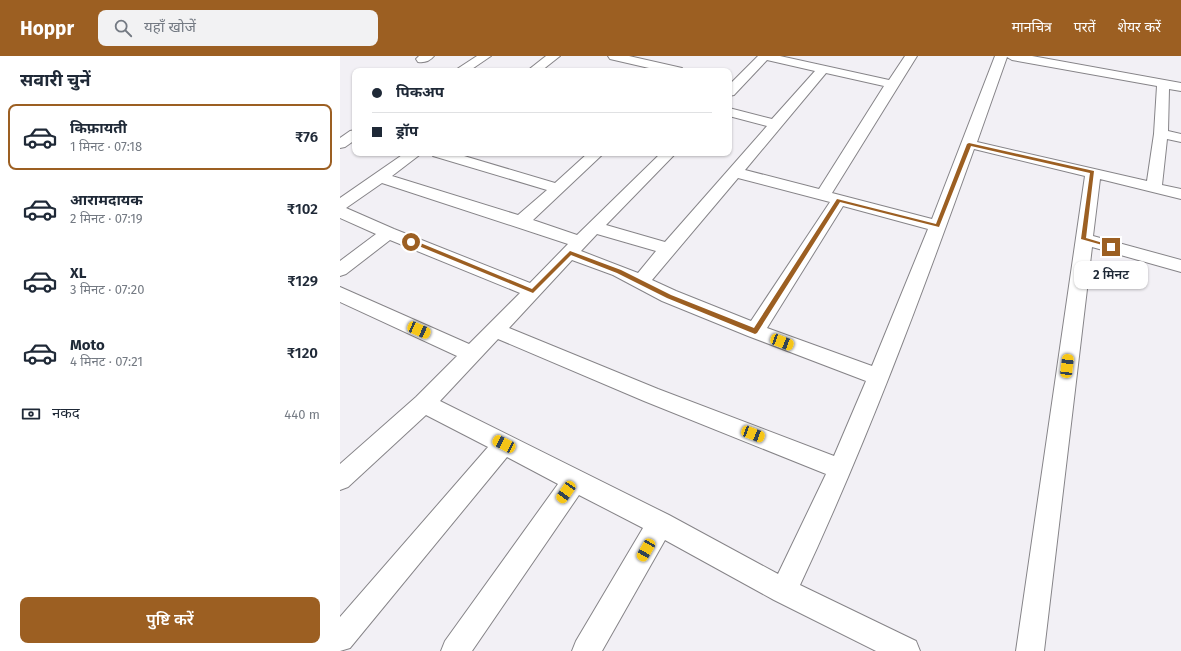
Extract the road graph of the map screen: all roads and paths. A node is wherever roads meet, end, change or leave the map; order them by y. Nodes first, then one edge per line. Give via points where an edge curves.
1 (485, 56) edge
2 (554, 56) edge
3 (614, 56) edge
4 (764, 56) edge
5 (911, 56) edge
6 (1001, 56) edge
7 (1012, 56) edge
8 (465, 68) edge
9 (537, 68) edge
10 (665, 68) edge
11 (823, 70) junction
12 (1163, 83) junction
13 (892, 84) junction
14 (732, 87) edge
15 (1181, 87) edge
16 (732, 113) edge
17 (775, 124) junction
18 (1161, 134) junction
19 (352, 136) edge
20 (1181, 138) edge
21 (340, 144) edge
22 (969, 144) junction
23 (410, 156) edge
24 (448, 156) edge
25 (484, 156) edge
26 (594, 156) edge
27 (666, 156) edge
28 (474, 164) junction
29 (735, 172) junction
30 (1092, 172) junction
31 (379, 177) junction
32 (557, 188) junction
33 (1154, 188) junction
34 (1181, 194) edge
35 (831, 198) junction
36 (340, 205) edge
37 (340, 212) edge
38 (522, 221) junction
39 (937, 226) junction
40 (594, 227) junction
41 (388, 233) junction
42 (1083, 239) junction
43 (575, 248) junction
44 (668, 249) junction
45 (1181, 266) edge
46 (340, 270) edge
47 (641, 281) junction
48 (533, 291) junction
49 (340, 294) edge
50 (495, 330) junction
51 (755, 332) junction
52 (472, 354) junction
53 (878, 377) junction
54 (424, 403) junction
55 (504, 444) junction
56 (840, 469) junction
57 (340, 479) edge
58 (575, 480) junction
59 (660, 524) junction
60 (784, 591) junction
61 (340, 638) edge
62 (455, 651) edge
63 (586, 651) edge
64 (906, 651) edge
65 (1030, 651) edge

1 - 8 street
2 - 9 street
3 - 10 street
4 - 11 street
4 - 14 street
5 - 13 street
6 - 22 street
7 - 12 street
11 - 13 street
11 - 17 street
12 - 15 street
12 - 18 street
13 - 35 street
16 - 17 street
17 - 29 street
18 - 20 street
18 - 33 street
19 - 21 street
22 - 30 street
22 - 39 street
23 - 31 street
24 - 28 street
25 - 28 street
26 - 32 street
27 - 40 street
28 - 32 street
29 - 35 street
29 - 44 street
30 - 33 street
30 - 42 street
31 - 36 street
31 - 38 street
32 - 38 street
33 - 34 street
35 - 39 street
35 - 51 street
37 - 41 street
38 - 43 street
39 - 53 street
40 - 43 street
40 - 44 street
41 - 46 street
41 - 48 street
42 - 45 street
42 - 65 street
43 - 47 street
43 - 48 street
44 - 47 street
47 - 51 street via 669,296
48 - 50 street
49 - 52 street
50 - 52 street
50 - 56 street
51 - 53 street
52 - 54 street
53 - 56 street
54 - 55 street
54 - 57 street
55 - 58 street
55 - 61 street
56 - 60 street
58 - 59 street
58 - 62 street
59 - 60 street
59 - 63 street
60 - 64 street

